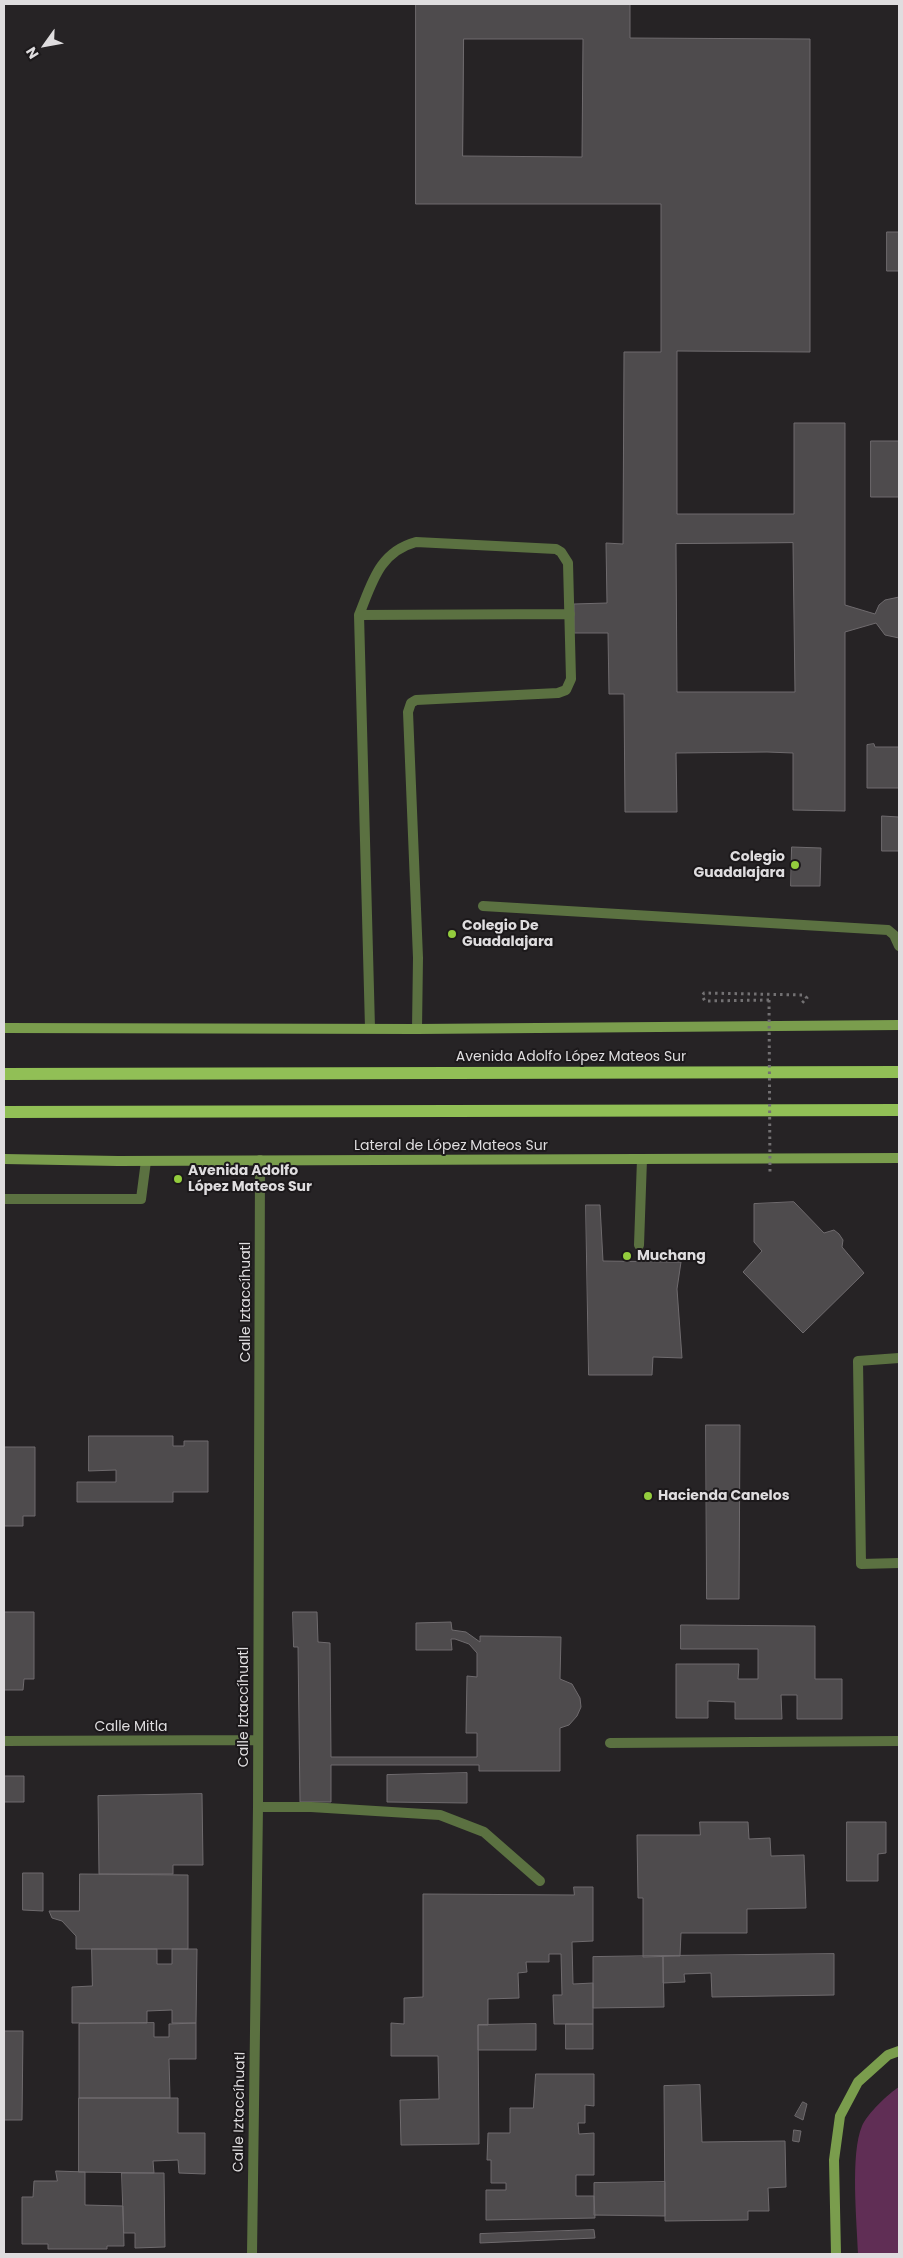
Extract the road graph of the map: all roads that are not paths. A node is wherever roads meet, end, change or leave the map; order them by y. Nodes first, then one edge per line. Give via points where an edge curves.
1 (570, 614) junction
2 (360, 615) junction
3 (483, 906) dead end
4 (899, 946) edge
5 (899, 1025) edge
6 (4, 1028) edge
7 (370, 1028) junction
8 (417, 1028) junction
9 (899, 1072) edge
10 (4, 1074) edge
11 (899, 1110) edge
12 (4, 1112) edge
13 (899, 1158) edge
14 (4, 1159) edge
15 (642, 1159) junction
16 (260, 1160) junction
17 (146, 1161) junction
18 (4, 1199) edge
19 (639, 1245) dead end
20 (899, 1358) edge
21 (899, 1563) edge
22 (258, 1740) junction
23 (4, 1741) edge
24 (899, 1741) edge
25 (610, 1743) dead end
26 (258, 1807) junction
27 (540, 1881) dead end
28 (899, 2051) edge
29 (252, 2254) edge
30 (836, 2254) edge

1 - 2 street
1 - 2 street via 568,563 556,548 416,542 396,550 377,571
1 - 8 street via 571,679 566,690 416,700 411,703 408,712 418,958
2 - 7 street
3 - 4 street via 888,930
5 - 8 main road
6 - 7 main road
7 - 8 main road
9 - 10 main road, Avenida Adolfo López Mateos Sur
11 - 12 main road
13 - 15 main road, Lateral de López Mateos Sur
14 - 17 main road, Lateral de López Mateos Sur
15 - 16 main road, Lateral de López Mateos Sur
15 - 19 street
16 - 17 main road, Lateral de López Mateos Sur
16 - 22 street, Calle Iztaccíhuatl
17 - 18 street via 141,1198
20 - 21 street via 858,1361 861,1564
22 - 23 street, Calle Mitla
22 - 26 street, Calle Iztaccíhuatl
24 - 25 street
26 - 27 street via 440,1815 484,1832
26 - 29 street, Calle Iztaccíhuatl
28 - 30 main road via 888,2055 858,2082 840,2116 834,2160

